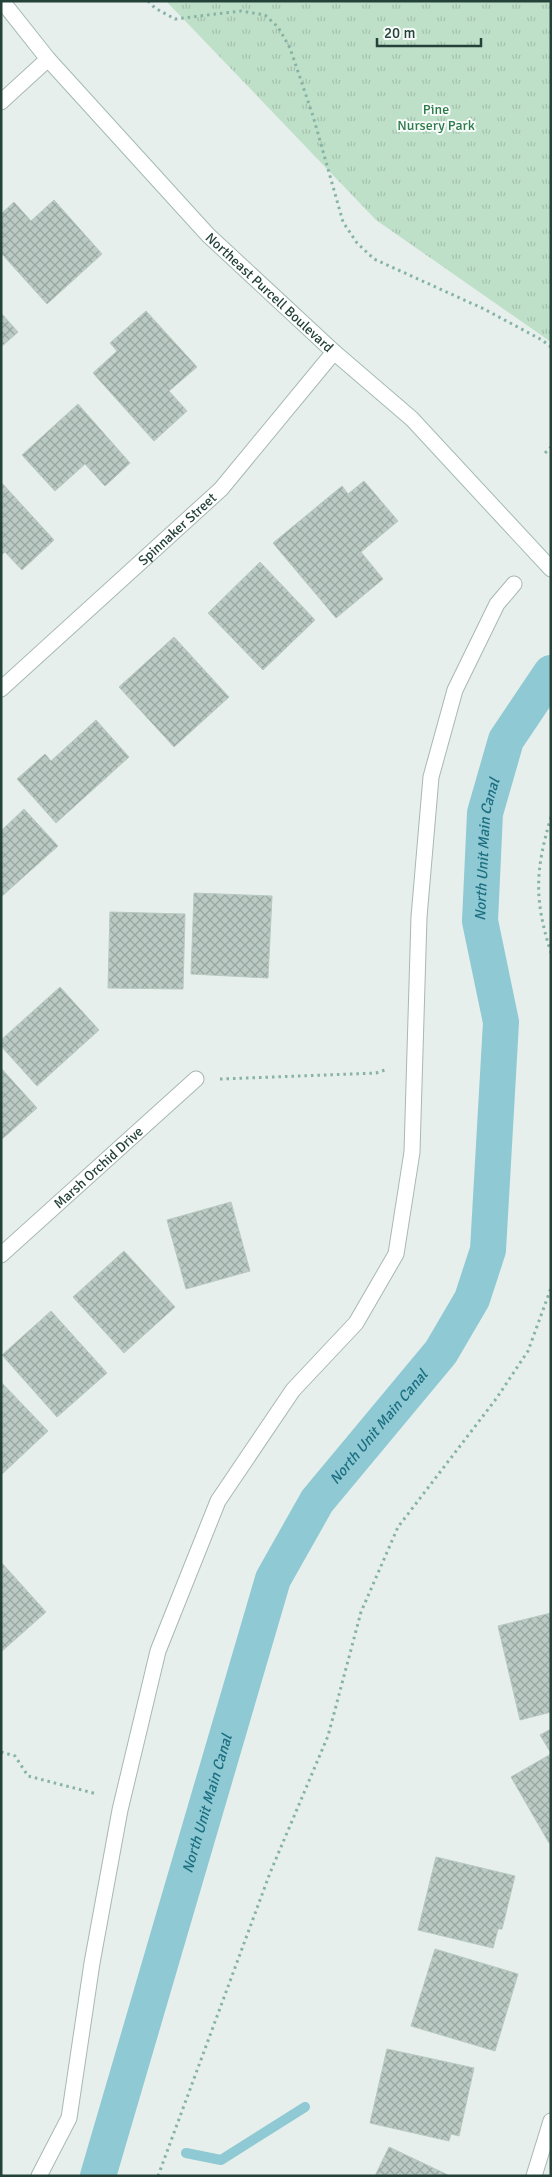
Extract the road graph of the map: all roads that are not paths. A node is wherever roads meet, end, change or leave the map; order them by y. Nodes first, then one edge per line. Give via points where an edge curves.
1 (2, 1) edge
2 (48, 59) junction
3 (1, 102) edge
4 (334, 352) junction
5 (551, 569) edge
6 (514, 584) dead end
7 (1, 689) edge
8 (196, 1079) road end
9 (1, 1255) edge
10 (551, 2121) edge
11 (39, 2176) edge
12 (534, 2176) edge

1 - 2 street, Northeast Purcell Boulevard
2 - 3 street
2 - 4 street, Northeast Purcell Boulevard via 208,235
4 - 5 street, Northeast Purcell Boulevard via 412,419
4 - 7 street, Spinnaker Street via 221,489
6 - 11 street via 498,604 455,690 431,777 419,916 412,1152 396,1254 356,1323 293,1390 218,1501 158,1651 122,1800 92,1963 69,2118
8 - 9 street, Marsh Orchid Drive
10 - 12 street

